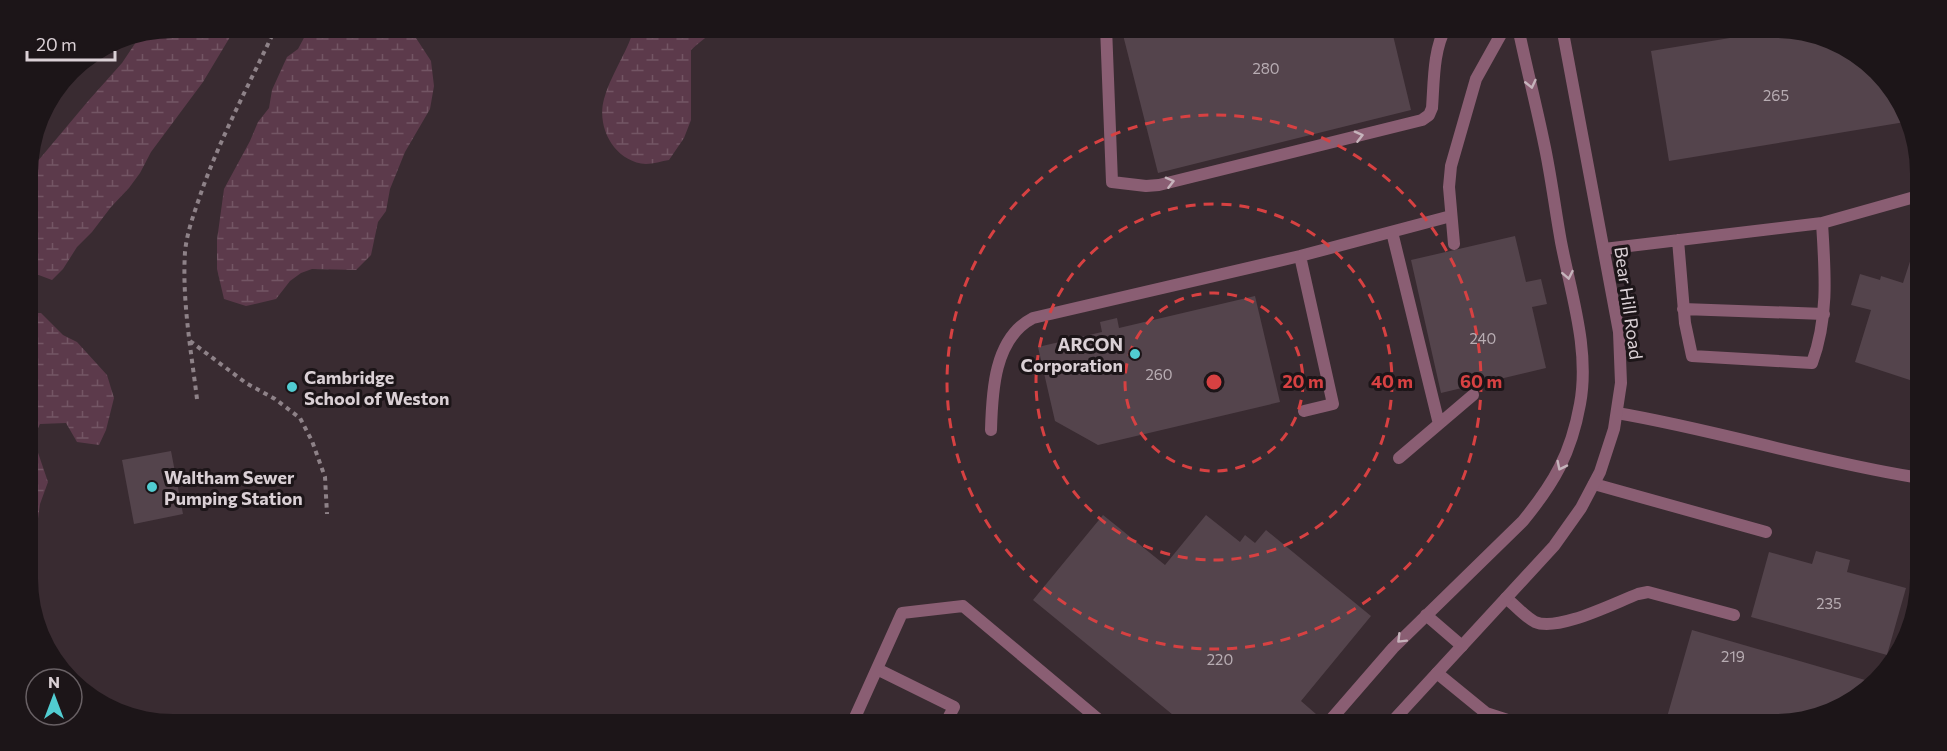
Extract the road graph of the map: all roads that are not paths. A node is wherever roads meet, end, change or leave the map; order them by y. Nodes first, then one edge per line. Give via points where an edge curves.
1 (1106, 38) edge
2 (1441, 38) edge
3 (1499, 38) edge
4 (1520, 38) edge
5 (1564, 38) edge
6 (1910, 198) edge
7 (1451, 216) junction
8 (1822, 223) junction
9 (1392, 232) junction
10 (1678, 240) junction
11 (1454, 244) dead end
12 (1604, 249) junction
13 (1300, 256) junction
14 (1683, 309) junction
15 (1824, 314) junction
16 (1473, 395) dead end
17 (1304, 411) dead end
18 (1617, 413) junction
19 (1439, 424) junction
20 (991, 430) dead end
21 (1399, 458) dead end
22 (1910, 476) edge
23 (1594, 484) junction
24 (1766, 532) dead end
25 (1506, 597) junction
26 (1426, 615) junction
27 (1734, 615) dead end
28 (1462, 646) junction
29 (877, 669) junction
30 (1437, 673) junction
31 (1091, 713) edge
32 (1336, 713) edge
33 (1400, 713) edge
34 (1487, 713) edge
35 (857, 714) edge
36 (951, 714) edge

1 -> 2 street via 1112,182 1146,186 1422,120 1432,108
3 - 7 street via 1470,96 1449,176
4 -> 26 street via 1577,321 1581,402 1567,454 1539,501
5 - 12 street, Bear Hill Road
6 - 8 street
7 - 9 street
7 - 11 street
8 - 10 street
8 - 15 street
9 - 13 street
9 - 19 street
10 - 12 street
10 - 14 street
12 - 18 street, Bear Hill Road via 1620,349
13 - 17 street via 1333,404
13 - 20 street via 1023,323 1003,350 996,375
14 - 15 street
14 - 15 street via 1692,356 1812,363
16 - 19 street
18 - 22 street
18 - 23 street, Bear Hill Road
19 - 21 street
23 - 24 street
23 - 25 street, Bear Hill Road via 1565,532
25 - 27 street via 1534,621 1549,625 1648,592
25 - 28 street, Bear Hill Road
26 - 28 street
26 -> 32 street
28 - 30 street, Bear Hill Road
29 - 31 street via 902,613 963,606
29 - 35 street
29 - 36 street via 954,707
30 - 33 street, Bear Hill Road
30 - 34 street

